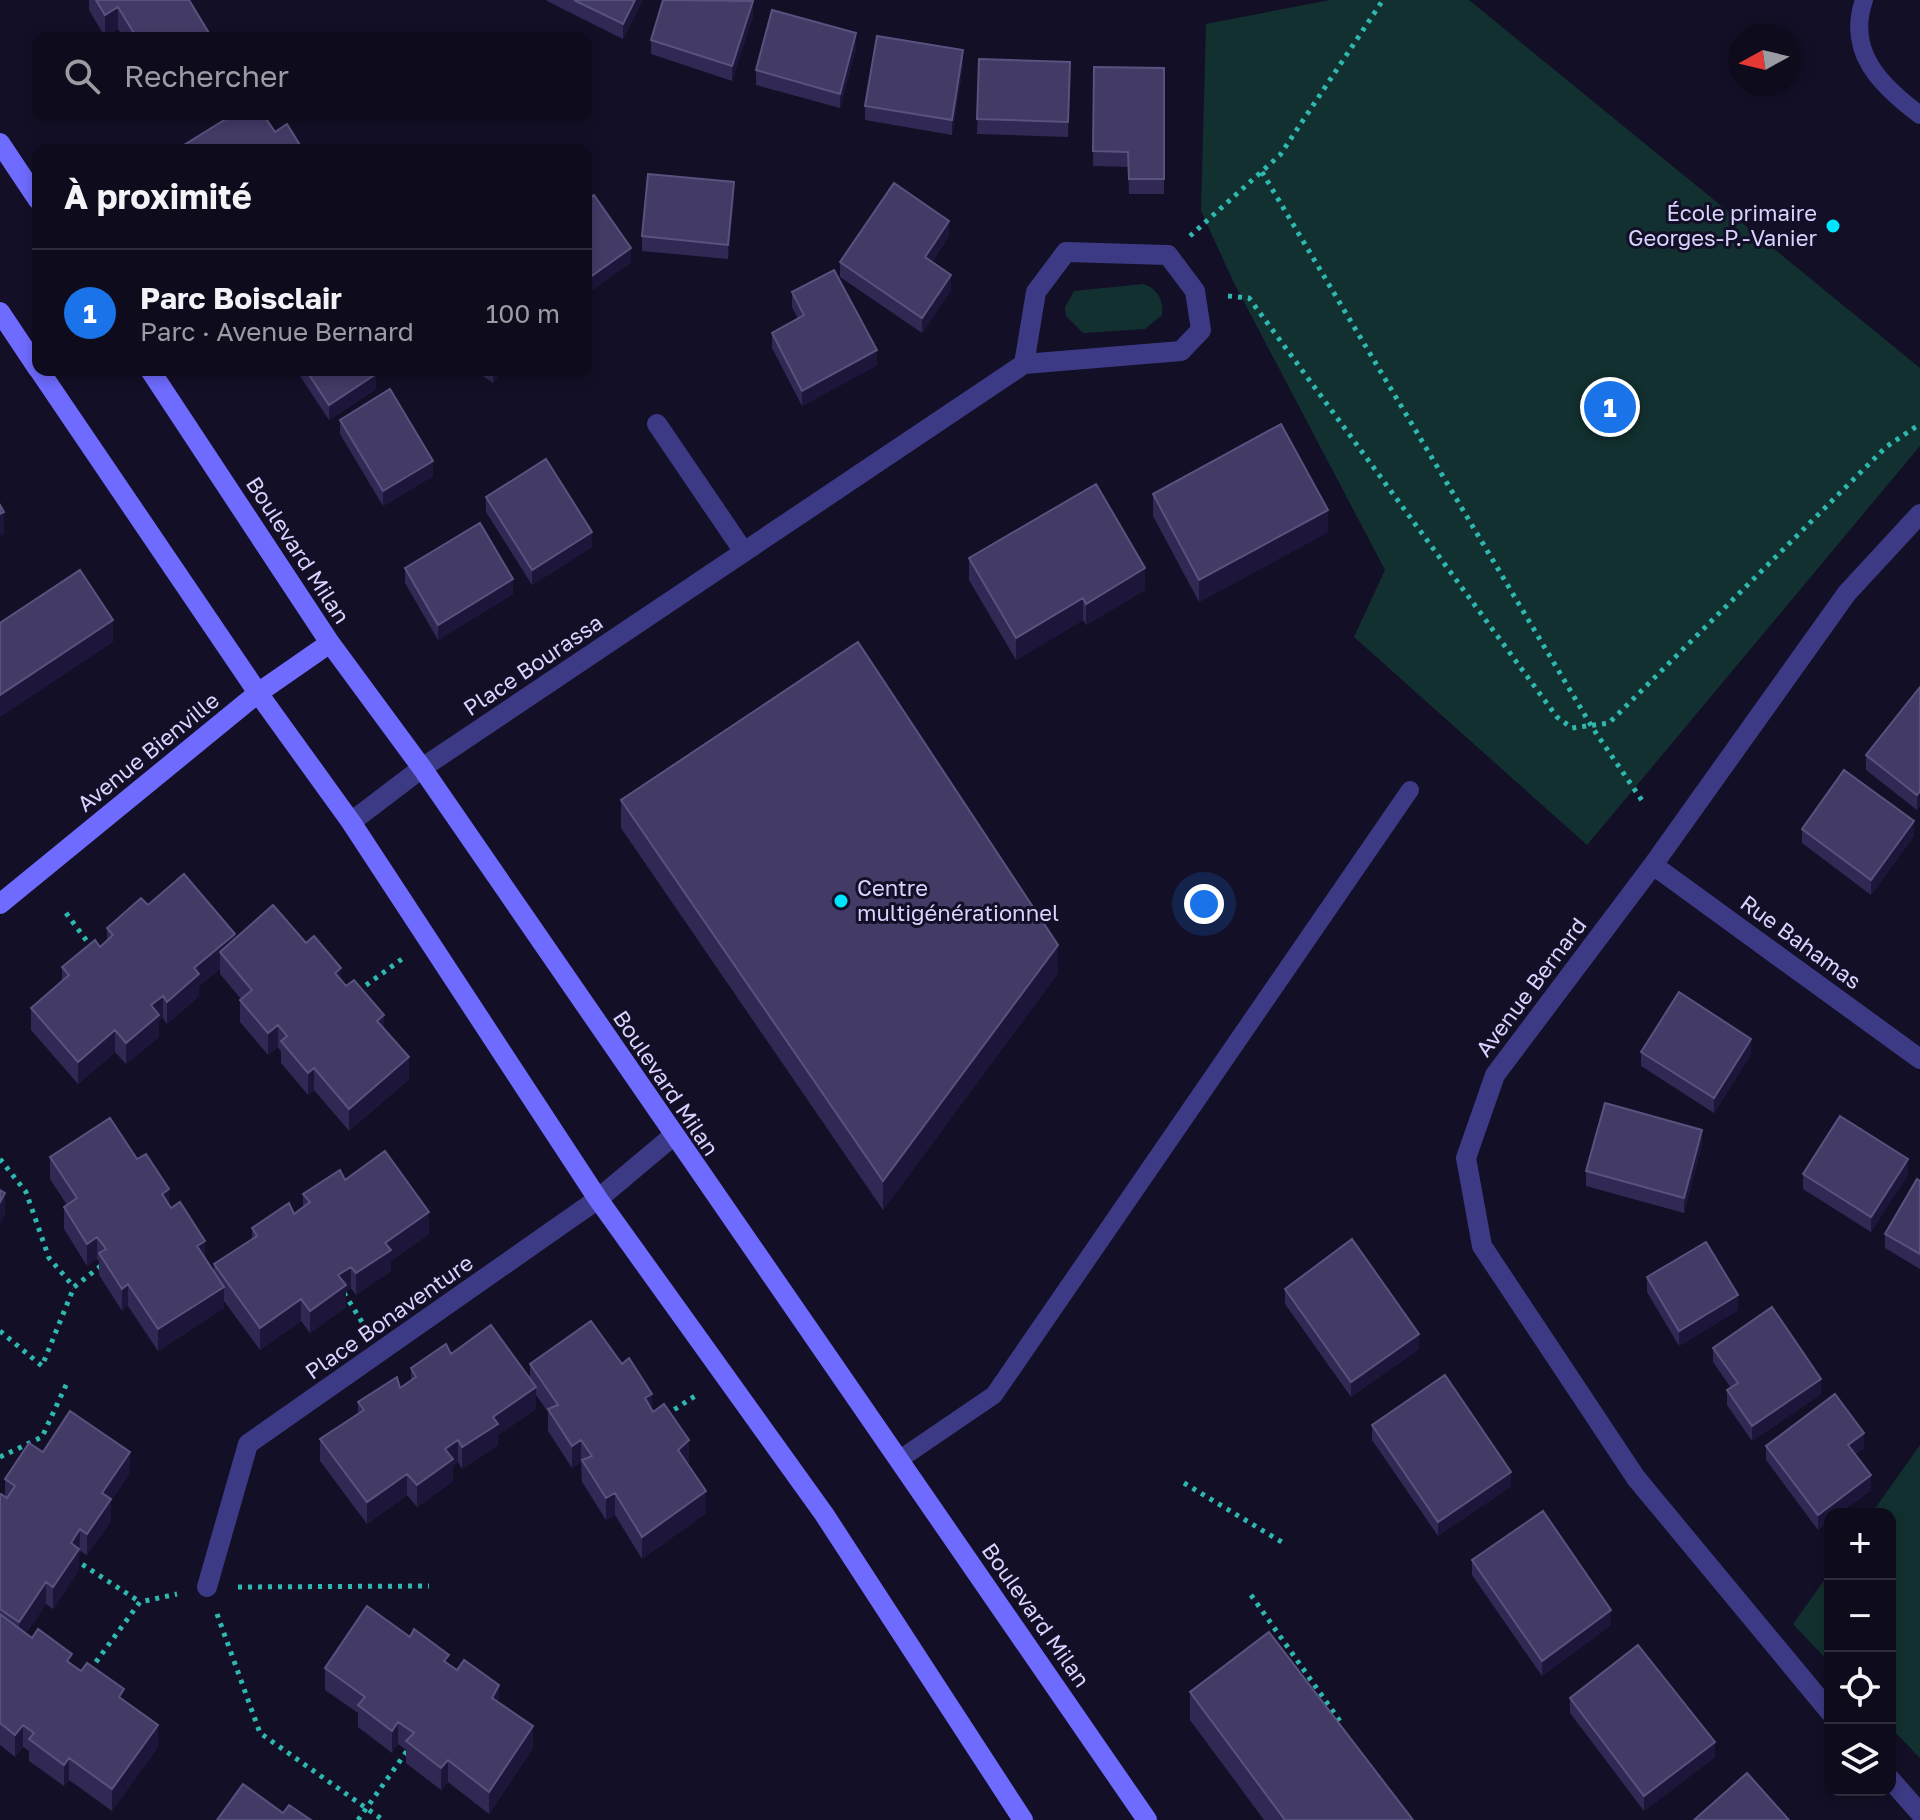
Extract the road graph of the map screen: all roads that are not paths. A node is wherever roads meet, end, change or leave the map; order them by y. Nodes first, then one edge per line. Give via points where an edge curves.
1 (1864, 0) edge
2 (1920, 115) edge
3 (0, 143) edge
4 (32, 191) edge
5 (0, 312) edge
6 (32, 360) edge
7 (1024, 364) junction
8 (43, 376) edge
9 (154, 376) edge
10 (657, 424) dead end
11 (1920, 514) edge
12 (744, 552) junction
13 (330, 643) junction
14 (258, 693) junction
15 (422, 768) junction
16 (1410, 790) dead end
17 (351, 822) junction
18 (1653, 865) junction
19 (0, 904) edge
20 (1920, 1059) edge
21 (673, 1136) junction
22 (598, 1199) junction
23 (900, 1459) junction
24 (207, 1587) road end
25 (1824, 1705) edge
26 (1896, 1786) edge
27 (1920, 1813) edge
28 (1023, 1820) edge
29 (1147, 1820) edge

1 - 2 lane via 1858,18 1863,56 1885,89
3 - 4 main road
5 - 6 main road
7 - 7 street, Place Bourassa via 1036,292 1066,252 1168,255 1195,291 1201,330 1181,351
7 - 12 street, Place Bourassa
8 - 14 main road
9 - 13 main road, Boulevard Milan
10 - 12 street
11 - 18 street, Avenue Bernard via 1847,593
12 - 15 street, Place Bourassa
13 - 14 main road, Avenue Bienville
13 - 15 main road, Boulevard Milan
14 - 17 main road
14 - 19 main road, Avenue Bienville
15 - 17 street, Place Bourassa
15 - 21 main road, Boulevard Milan
16 - 23 lane via 994,1395
17 - 22 main road
18 - 20 street, Rue Bahamas
18 - 25 street, Avenue Bernard via 1495,1075 1466,1158 1482,1246 1636,1478
21 - 22 street, Place Bonaventure
21 - 23 main road, Boulevard Milan
22 - 24 street, Place Bonaventure via 248,1444
22 - 28 main road via 824,1514
23 - 29 main road, Boulevard Milan
26 - 27 street

